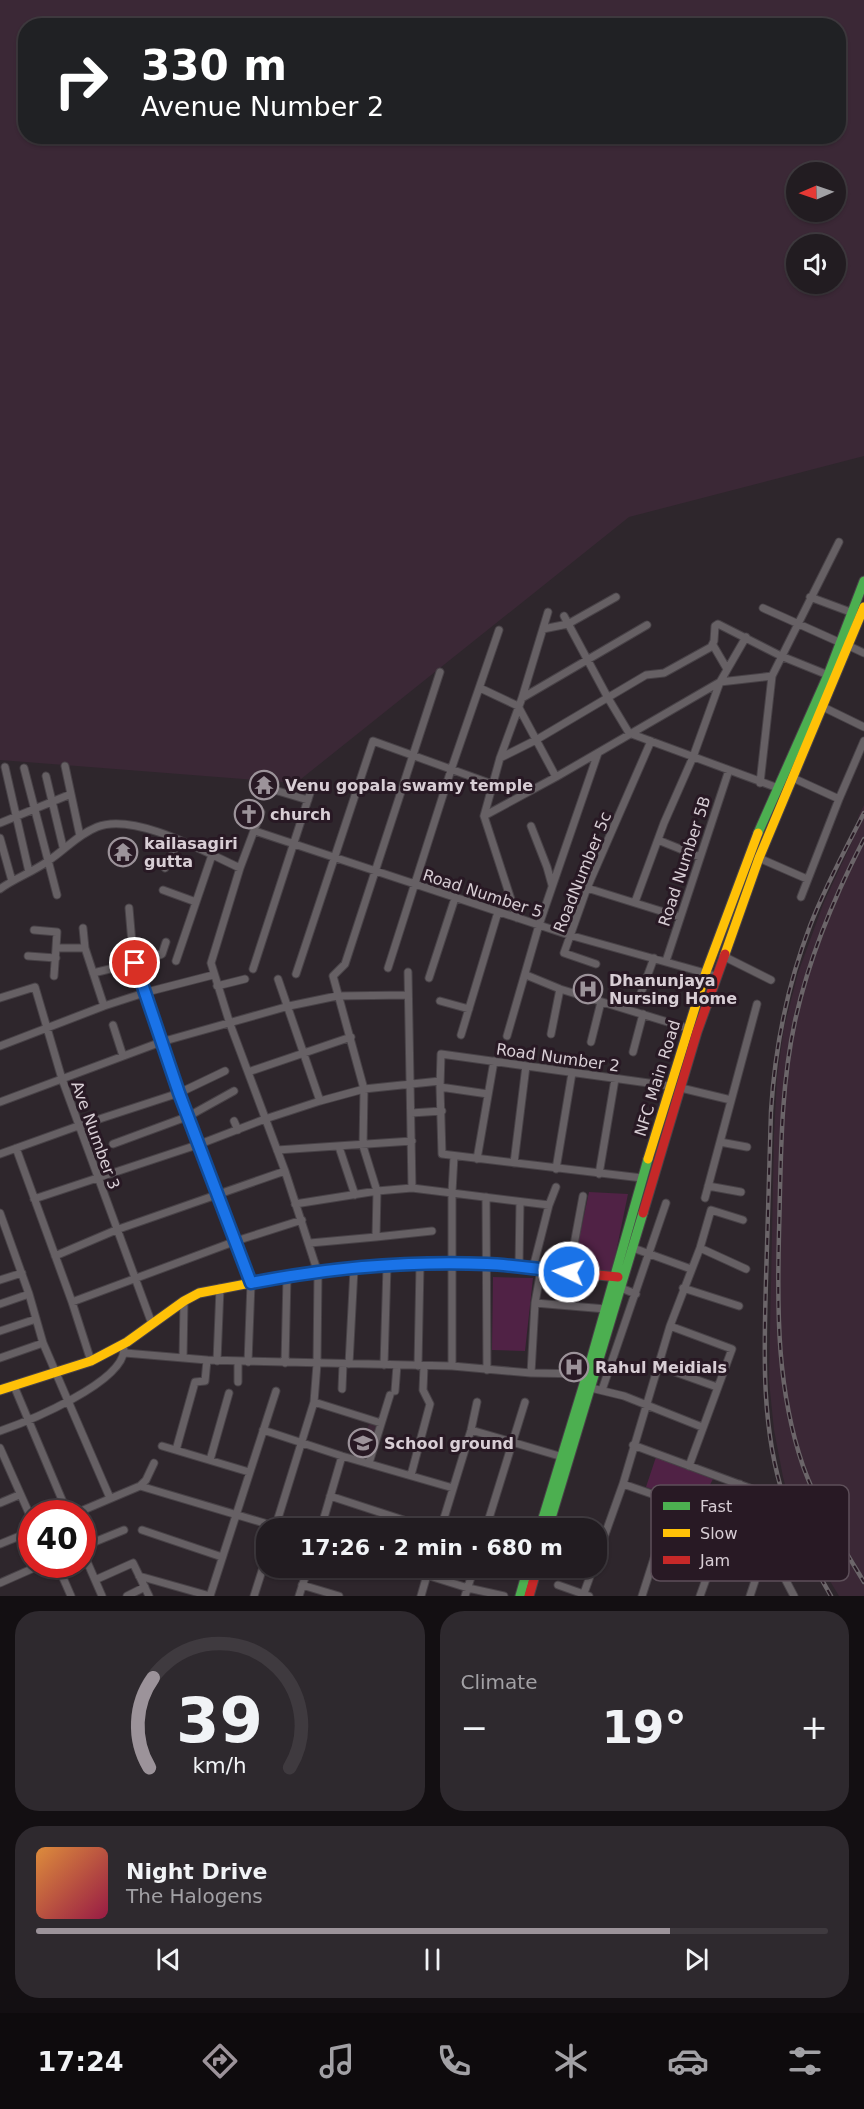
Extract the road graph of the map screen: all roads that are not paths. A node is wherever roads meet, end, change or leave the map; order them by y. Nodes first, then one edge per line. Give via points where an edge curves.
1 (840, 542) dead end
2 (864, 581) edge
3 (616, 597) dead end
4 (810, 597) junction
5 (763, 608) dead end
6 (548, 612) dead end
7 (861, 612) edge
8 (564, 616) dead end
9 (568, 624) junction
10 (797, 624) junction
11 (647, 626) dead end
12 (543, 629) junction
13 (499, 630) dead end
14 (746, 637) junction
15 (713, 645) junction
16 (845, 645) junction
17 (864, 653) edge
18 (781, 656) junction
19 (588, 660) junction
20 (728, 669) junction
21 (440, 672) dead end
22 (828, 675) junction
23 (772, 676) junction
24 (720, 682) junction
25 (480, 688) junction
26 (522, 698) junction
27 (608, 698) junction
28 (518, 706) junction
29 (823, 707) junction
30 (864, 727) edge
31 (629, 733) junction
32 (537, 740) junction
33 (651, 741) junction
34 (864, 741) edge
35 (800, 749) junction
36 (598, 752) junction
37 (412, 756) junction
38 (693, 756) junction
39 (500, 758) junction
40 (65, 766) dead end
41 (5, 767) dead end
42 (24, 768) dead end
43 (451, 770) junction
44 (729, 770) junction
45 (46, 776) dead end
46 (556, 777) junction
47 (793, 778) junction
48 (760, 783) junction
49 (492, 784) junction
50 (312, 787) dead end
51 (778, 788) junction
52 (271, 789) dead end
53 (71, 794) junction
54 (839, 799) junction
55 (308, 800) junction
56 (52, 802) junction
57 (34, 808) junction
58 (261, 812) dead end
59 (484, 816) junction
60 (15, 817) junction
61 (0, 823) edge
62 (531, 826) dead end
63 (255, 831) junction
64 (80, 836) junction
65 (0, 838) edge
66 (658, 840) junction
67 (179, 841) junction
68 (294, 845) junction
69 (63, 847) junction
70 (212, 855) junction
71 (700, 857) junction
72 (334, 858) junction
73 (759, 858) junction
74 (49, 861) junction
75 (165, 868) dead end
76 (240, 868) junction
77 (375, 871) junction
78 (29, 872) junction
79 (807, 879) junction
80 (12, 881) junction
81 (416, 885) junction
82 (552, 885) junction
83 (587, 888) junction
84 (0, 889) edge
85 (163, 890) dead end
86 (57, 895) dead end
87 (801, 897) dead end
88 (455, 898) junction
89 (196, 902) junction
90 (635, 903) junction
91 (129, 908) dead end
92 (498, 912) junction
93 (680, 916) junction
94 (518, 918) junction
95 (539, 925) junction
96 (83, 928) dead end
97 (34, 930) dead end
98 (569, 935) junction
99 (166, 942) dead end
100 (57, 948) junction
101 (85, 948) junction
102 (132, 949) junction
103 (28, 956) dead end
104 (723, 956) junction
105 (56, 958) junction
106 (654, 958) junction
107 (176, 961) dead end
108 (666, 961) junction
109 (135, 963) junction
110 (596, 964) dead end
111 (388, 968) dead end
112 (254, 969) dead end
113 (408, 972) dead end
114 (706, 972) junction
115 (93, 973) junction
116 (296, 974) dead end
117 (213, 975) junction
118 (526, 975) junction
119 (54, 976) dead end
120 (716, 976) junction
121 (429, 978) dead end
122 (245, 979) dead end
123 (279, 979) dead end
124 (771, 980) dead end
125 (217, 986) junction
126 (560, 989) junction
127 (147, 992) junction
128 (641, 993) dead end
129 (407, 995) junction
130 (337, 996) junction
131 (0, 998) edge
132 (440, 1001) dead end
133 (601, 1002) junction
134 (757, 1004) dead end
135 (104, 1006) junction
136 (289, 1006) junction
137 (469, 1009) junction
138 (643, 1014) junction
139 (230, 1024) junction
140 (113, 1025) dead end
141 (687, 1028) junction
142 (46, 1029) junction
143 (551, 1034) dead end
144 (460, 1035) dead end
145 (351, 1036) junction
146 (507, 1036) dead end
147 (161, 1042) junction
148 (591, 1042) dead end
149 (0, 1046) edge
150 (633, 1052) dead end
151 (304, 1053) junction
152 (123, 1056) junction
153 (494, 1061) junction
154 (526, 1066) junction
155 (225, 1071) dead end
156 (248, 1072) junction
157 (572, 1073) junction
158 (62, 1078) junction
159 (615, 1079) junction
160 (410, 1084) junction
161 (440, 1084) junction
162 (670, 1086) junction
163 (681, 1088) junction
164 (364, 1089) junction
165 (234, 1091) dead end
166 (179, 1093) junction
167 (488, 1094) junction
168 (731, 1100) junction
169 (320, 1101) junction
170 (0, 1102) edge
171 (442, 1111) junction
172 (411, 1113) junction
173 (189, 1116) junction
174 (266, 1119) junction
175 (234, 1121) dead end
176 (78, 1126) junction
177 (238, 1130) junction
178 (412, 1141) junction
179 (720, 1142) junction
180 (112, 1144) dead end
181 (200, 1144) junction
182 (363, 1146) junction
183 (339, 1147) junction
184 (747, 1147) dead end
185 (16, 1148) junction
186 (277, 1150) junction
187 (0, 1154) edge
188 (454, 1156) junction
189 (477, 1159) junction
190 (514, 1163) junction
191 (555, 1169) junction
192 (285, 1171) junction
193 (599, 1174) junction
194 (97, 1178) junction
195 (642, 1178) junction
196 (708, 1185) junction
197 (556, 1187) dead end
198 (412, 1188) junction
199 (377, 1191) junction
200 (452, 1192) junction
201 (741, 1192) dead end
202 (218, 1195) junction
203 (355, 1195) junction
204 (583, 1196) dead end
205 (486, 1197) junction
206 (705, 1198) dead end
207 (34, 1199) junction
208 (519, 1202) junction
209 (666, 1203) dead end
210 (296, 1204) junction
211 (549, 1205) junction
212 (0, 1214) edge
213 (302, 1220) junction
214 (742, 1220) dead end
215 (117, 1230) junction
216 (3, 1231) edge
217 (432, 1232) dead end
218 (376, 1237) junction
219 (236, 1241) junction
220 (310, 1243) junction
221 (633, 1248) junction
222 (700, 1248) junction
223 (650, 1255) junction
224 (55, 1256) junction
225 (453, 1264) junction
226 (486, 1264) junction
227 (420, 1265) junction
228 (387, 1266) junction
229 (519, 1266) junction
230 (354, 1269) junction
231 (537, 1269) junction
232 (690, 1269) junction
233 (746, 1269) dead end
234 (569, 1272) junction
235 (22, 1273) junction
236 (318, 1273) junction
237 (287, 1276) junction
238 (135, 1279) junction
239 (0, 1280) edge
240 (251, 1283) junction
241 (616, 1283) junction
242 (220, 1288) junction
243 (683, 1288) junction
244 (29, 1294) junction
245 (636, 1294) junction
246 (184, 1301) junction
247 (72, 1302) junction
248 (535, 1303) junction
249 (0, 1304) edge
250 (739, 1306) dead end
251 (606, 1309) junction
252 (36, 1319) junction
253 (152, 1324) junction
254 (670, 1326) junction
255 (0, 1331) edge
256 (43, 1343) junction
257 (124, 1348) junction
258 (0, 1358) edge
259 (183, 1358) junction
260 (207, 1360) junction
261 (91, 1361) junction
262 (217, 1361) junction
263 (238, 1362) junction
264 (248, 1362) junction
265 (285, 1364) junction
266 (317, 1364) junction
267 (346, 1364) junction
268 (384, 1365) junction
269 (397, 1365) junction
270 (421, 1366) junction
271 (452, 1366) junction
272 (658, 1366) junction
273 (487, 1370) junction
274 (56, 1372) junction
275 (531, 1373) junction
276 (587, 1374) junction
277 (238, 1382) dead end
278 (14, 1386) junction
279 (717, 1387) junction
280 (591, 1388) junction
281 (342, 1389) dead end
282 (0, 1390) edge
283 (602, 1390) junction
284 (276, 1391) dead end
285 (229, 1393) dead end
286 (314, 1402) junction
287 (477, 1402) dead end
288 (525, 1402) dead end
289 (68, 1403) junction
290 (645, 1406) junction
291 (28, 1421) junction
292 (381, 1423) junction
293 (702, 1427) junction
294 (263, 1430) junction
295 (471, 1430) junction
296 (0, 1431) edge
297 (302, 1443) junction
298 (512, 1443) junction
299 (633, 1445) junction
300 (162, 1446) dead end
301 (0, 1448) edge
302 (176, 1450) junction
303 (342, 1456) junction
304 (565, 1458) junction
305 (210, 1460) junction
306 (154, 1463) dead end
307 (369, 1463) junction
308 (689, 1466) junction
309 (4, 1467) edge
310 (249, 1472) junction
311 (411, 1475) junction
312 (622, 1484) junction
313 (740, 1484) edge
314 (140, 1486) junction
315 (453, 1488) junction
316 (651, 1494) edge
317 (20, 1495) junction
318 (330, 1496) junction
319 (110, 1498) junction
320 (22, 1500) edge
321 (62, 1500) edge
322 (0, 1503) edge
323 (96, 1504) edge
324 (235, 1515) junction
325 (280, 1518) edge
326 (324, 1518) edge
327 (397, 1518) edge
328 (444, 1518) edge
329 (489, 1518) edge
330 (544, 1518) edge
331 (550, 1518) edge
332 (256, 1522) edge
333 (607, 1528) edge
334 (124, 1530) dead end
335 (142, 1530) dead end
336 (18, 1537) edge
337 (96, 1543) edge
338 (0, 1544) edge
339 (222, 1557) junction
340 (651, 1568) edge
341 (18, 1575) edge
342 (140, 1576) junction
343 (63, 1578) edge
344 (260, 1578) edge
345 (304, 1578) edge
346 (426, 1578) edge
347 (446, 1578) edge
348 (471, 1578) edge
349 (525, 1578) edge
350 (534, 1578) edge
351 (589, 1578) edge
352 (95, 1580) joint
353 (705, 1581) edge
354 (755, 1581) edge
355 (786, 1581) edge
356 (0, 1583) edge
357 (302, 1585) junction
358 (558, 1585) dead end
359 (145, 1587) junction
360 (468, 1587) junction
361 (585, 1595) edge
362 (71, 1596) edge
363 (102, 1596) edge
364 (127, 1596) edge
365 (149, 1596) edge
366 (210, 1596) edge
367 (254, 1596) edge
368 (299, 1596) edge
369 (339, 1596) edge
370 (421, 1596) edge
371 (465, 1596) edge
372 (504, 1596) edge
373 (520, 1596) edge
374 (529, 1596) edge
375 (642, 1596) edge
376 (700, 1596) edge
377 (750, 1596) edge
378 (794, 1596) edge

1 - 4 street
2 - 7 main road, NFC Main Road
3 - 9 street
4 - 7 street
4 - 10 street
5 - 10 street
6 - 12 street
7 - 16 main road, NFC Main Road
8 - 9 street
9 - 12 street
9 - 19 street
10 - 16 street
10 - 18 street
11 - 19 street
12 - 26 street
13 - 25 street
14 - 15 street via 718,624
14 - 18 street
14 - 20 street
15 - 20 street
15 - 27 street via 664,673 646,675
16 - 17 street
16 - 22 main road, NFC Main Road
16 - 29 main road, NFC Main Road
18 - 22 street
18 - 23 street
19 - 26 street
19 - 27 street
20 - 24 street
21 - 37 street
22 - 35 main road, NFC Main Road
23 - 24 street
23 - 48 street
24 - 31 street
24 - 38 street
25 - 28 street
25 - 43 street
26 - 28 street
27 - 31 street
27 - 32 street
28 - 32 street
28 - 39 street
29 - 30 street
29 - 35 main road, NFC Main Road
31 - 33 street
31 - 36 street
32 - 39 street
32 - 46 street
33 - 38 street
33 - 83 street, RoadNumber 5c
34 - 54 street
35 - 47 main road, NFC Main Road
35 - 51 main road, NFC Main Road
36 - 46 street
36 - 82 street
37 - 43 street
37 - 72 street via 373,741
37 - 77 street
38 - 44 street
38 - 66 street
39 - 49 street
40 - 53 street
41 - 60 street
42 - 57 street
43 - 49 street
43 - 81 street
44 - 48 street
44 - 71 street, Road Number 5B
45 - 56 street
46 - 59 street
47 - 54 street
47 - 73 main road, NFC Main Road
48 - 51 street
49 - 59 street
50 - 55 street
51 - 114 main road, NFC Main Road
52 - 55 street
53 - 56 street
53 - 64 street
54 - 79 street
55 - 68 street
56 - 57 street
56 - 69 street
57 - 60 street
57 - 74 street
58 - 63 street
59 - 94 street
60 - 61 street
60 - 78 street
62 - 82 street
63 - 68 street, Road Number 5
63 - 76 street
64 - 67 street via 115,823 145,828
64 - 69 street
65 - 80 street
66 - 71 street
66 - 90 street
67 - 70 street
67 - 75 street
68 - 72 street, Road Number 5
68 - 112 street
69 - 74 street
70 - 76 street
70 - 89 street
71 - 93 street, Road Number 5B
72 - 77 street, Road Number 5
72 - 116 street
73 - 79 street
73 - 104 main road, NFC Main Road
74 - 78 street
74 - 86 street
76 - 117 street via 211,963
77 - 81 street, Road Number 5
77 - 130 street via 345,964 333,974
78 - 80 street
79 - 87 street
80 - 84 street
81 - 88 street, Road Number 5
81 - 111 street
82 - 95 street
83 - 90 street
83 - 98 street, RoadNumber 5c
85 - 89 street
88 - 92 street, Road Number 5
88 - 121 street
89 - 107 street
90 - 93 street
91 - 102 street
92 - 94 street, Road Number 5
92 - 137 street
93 - 108 street, Road Number 5B
94 - 95 street, Road Number 5
95 - 98 street, Road Number 5
95 - 118 street
96 - 101 street
97 - 100 street via 57,932
98 - 106 street, Road Number 5
98 - 110 street, RoadNumber 5c via 564,954
99 - 102 street via 160,955
100 - 101 street
100 - 105 street
101 - 115 street
102 - 109 street
103 - 105 street
104 - 120 main road, NFC Main Road
104 - 124 street
105 - 119 street
106 - 108 street, Road Number 5
106 - 128 street
108 - 114 street, Road Number 5
109 - 115 street
109 - 127 street
113 - 129 street
114 - 120 street, Road Number 5
114 - 141 main road, NFC Main Road
115 - 135 street
117 - 125 street
117 - 127 street
118 - 126 street
118 - 146 street
120 - 163 main road, NFC Main Road
122 - 125 street
123 - 136 street
125 - 139 street
126 - 133 street
126 - 143 street
127 - 135 street
127 - 147 street
129 - 130 street
129 - 160 street
130 - 136 street
130 - 145 street
131 - 142 street, Ave Number 3 via 35,987
132 - 137 street
133 - 138 street
133 - 148 street
134 - 168 street
135 - 142 street
136 - 139 street
136 - 151 street
137 - 144 street
138 - 141 street
138 - 150 street
139 - 147 street
139 - 156 street
140 - 152 street
141 - 162 main road, NFC Main Road
142 - 149 street
142 - 158 street, Ave Number 3
145 - 151 street
145 - 164 street
147 - 152 street
147 - 166 street
151 - 156 street
151 - 169 street
152 - 158 street
153 - 154 street, Road Number 2
153 - 161 street, Road Number 2 via 441,1054
153 - 167 street
154 - 157 street, Road Number 2
154 - 190 street
155 - 166 street
156 - 174 street
157 - 159 street, Road Number 2
157 - 191 street
158 - 170 street
158 - 176 street, Ave Number 3
159 - 162 street, Road Number 2
159 - 193 street
160 - 161 street
160 - 164 street
160 - 172 street
161 - 167 street
161 - 171 street
162 - 195 main road, NFC Main Road
163 - 168 street
163 - 221 main road, NFC Main Road
164 - 169 street
164 - 182 street
165 - 173 street
166 - 173 street
166 - 176 street
167 - 189 street
168 - 179 street
169 - 174 street
171 - 172 street
171 - 188 street via 442,1154
172 - 178 street
173 - 180 street
173 - 181 street
174 - 177 street
174 - 186 street
175 - 177 street
176 - 185 street
176 - 194 street, Ave Number 3
177 - 181 street
178 - 182 street
178 - 198 street
179 - 184 street
179 - 196 street
181 - 194 street
181 - 202 street
182 - 183 street
182 - 199 street
183 - 186 street
183 - 203 street
185 - 187 street
185 - 207 street
186 - 192 street
188 - 189 street
188 - 200 street
189 - 190 street
190 - 191 street
191 - 193 street
192 - 202 street
192 - 210 street
193 - 195 street
194 - 207 street
194 - 215 street, Ave Number 3
195 - 241 main road, NFC Main Road
196 - 201 street
196 - 206 street
197 - 211 street
198 - 199 street
198 - 200 street
199 - 203 street
199 - 218 street
200 - 205 street
200 - 225 street
202 - 215 street
202 - 219 street
203 - 210 street
204 - 234 street
205 - 208 street
205 - 226 street
207 - 224 street
208 - 211 street
208 - 229 street
209 - 223 street
210 - 213 street
211 - 231 street
212 - 216 street
213 - 219 street
213 - 220 street
214 - 222 street via 711,1210
215 - 224 street
215 - 238 street, Ave Number 3
216 - 235 street
217 - 218 street
218 - 220 street
219 - 238 street
219 - 240 street
220 - 236 street
221 - 223 street
221 - 241 main road, NFC Main Road via 624,1278
222 - 232 street
222 - 233 street
223 - 232 street
223 - 245 street
224 - 247 street
225 - 226 main road
225 - 227 main road
225 - 271 street
226 - 229 main road
226 - 273 street
227 - 228 main road
227 - 270 street
228 - 230 main road
228 - 268 street
229 - 231 main road
230 - 236 main road
230 - 267 street
231 - 234 main road
231 - 248 street
232 - 243 street
234 - 241 main road
235 - 239 street
235 - 244 street
236 - 237 main road
236 - 266 street
237 - 240 main road
237 - 265 street
238 - 247 street
238 - 253 street, Ave Number 3
240 - 242 main road
240 - 264 street
241 - 245 street
241 - 251 main road, NFC Main Road
241 - 280 main road, NFC Main Road
242 - 246 main road
242 - 262 street
243 - 250 street
243 - 254 street
244 - 249 street
244 - 252 street
245 - 283 street
246 - 253 main road
246 - 259 street
247 - 261 street
248 - 251 street
248 - 275 street
251 - 276 main road, NFC Main Road
252 - 255 street
252 - 256 street
253 - 257 main road
254 - 272 street
254 - 279 street via 732,1349
256 - 258 street
256 - 274 street
257 - 259 street
257 - 261 main road
257 - 289 street via 118,1366
259 - 260 street
260 - 262 street
260 - 302 street via 205,1381 195,1382
261 - 274 main road
262 - 263 street
263 - 264 street
263 - 277 street
264 - 265 street
265 - 266 street
266 - 267 street
266 - 286 street
267 - 268 street
267 - 281 street
268 - 269 street
269 - 270 street
269 - 292 street via 393,1393
270 - 271 street
270 - 311 street via 423,1390 430,1404
271 - 273 street
272 - 279 street
272 - 290 street
273 - 275 street
274 - 278 main road
274 - 289 street
275 - 276 street
276 - 304 main road, NFC Main Road
278 - 282 main road
278 - 291 street
279 - 293 street
280 - 283 street
280 - 304 main road, NFC Main Road
283 - 290 street
284 - 294 street
285 - 305 street
286 - 292 street
286 - 297 street
287 - 295 street
288 - 298 street
289 - 291 street
289 - 319 street
290 - 293 street
290 - 299 street
291 - 296 street
291 - 321 street
292 - 307 street
293 - 308 street
294 - 297 street
294 - 310 street
295 - 298 street
295 - 315 street
297 - 303 street
297 - 325 street
298 - 304 street
298 - 329 street
299 - 308 street
299 - 312 street
300 - 302 street
301 - 309 street
302 - 305 street
303 - 307 street
303 - 318 street
304 - 330 main road, NFC Main Road
304 - 331 main road, NFC Main Road
305 - 310 street
306 - 314 street
307 - 311 street
308 - 313 street
309 - 317 street
310 - 324 street
311 - 315 street
312 - 316 street
312 - 333 street
314 - 319 street
314 - 324 street
315 - 328 street
317 - 320 street
317 - 322 street
318 - 326 street
318 - 327 street
319 - 323 street
324 - 332 street
324 - 339 street
334 - 337 street
335 - 339 street
336 - 338 street
339 - 366 street
340 - 375 street
341 - 356 street
342 - 352 street via 133,1563
342 - 359 street
342 - 366 street
343 - 362 street
344 - 367 street
345 - 357 street
346 - 370 street
347 - 360 street
348 - 360 street
349 - 373 main road
350 - 374 main road
351 - 361 street
352 - 363 street
353 - 376 street
354 - 377 street
355 - 378 street
357 - 368 street
357 - 369 street
358 - 361 street
359 - 364 street
359 - 365 street
360 - 371 street
360 - 372 street

